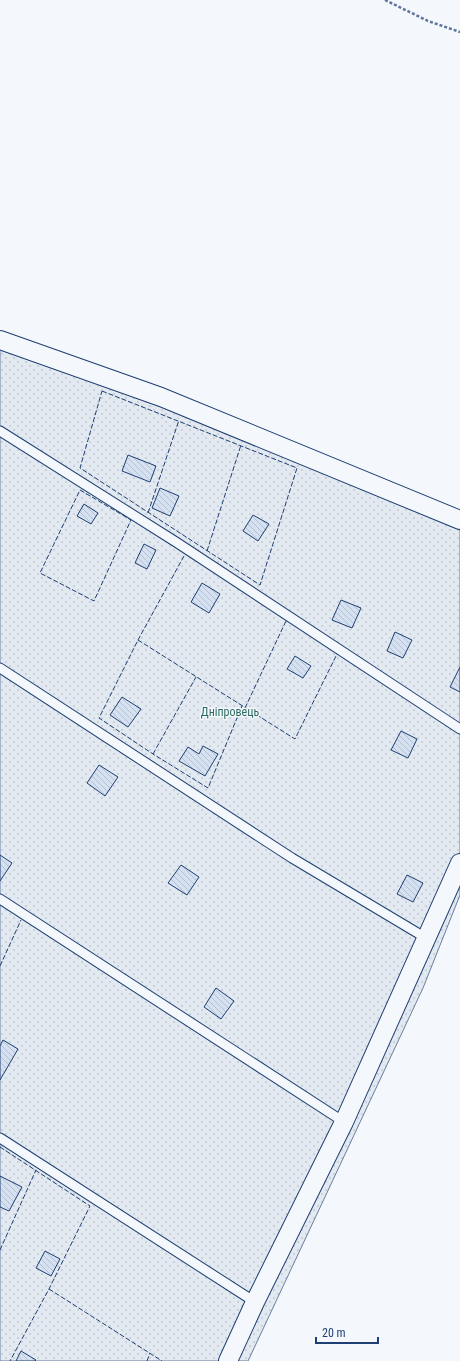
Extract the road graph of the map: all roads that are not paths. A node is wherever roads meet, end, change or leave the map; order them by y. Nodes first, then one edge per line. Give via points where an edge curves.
1 (0, 340) edge
2 (0, 431) edge
3 (460, 520) edge
4 (0, 668) edge
5 (460, 729) edge
6 (460, 863) edge
7 (0, 900) edge
8 (426, 938) junction
9 (344, 1122) junction
10 (0, 1138) edge
11 (255, 1302) junction
12 (228, 1361) edge

1 - 3 street via 161,397
2 - 5 lane via 176,542
4 - 8 lane via 292,858
6 - 8 street
7 - 9 lane
8 - 9 street
9 - 11 street
10 - 11 lane
11 - 12 street

